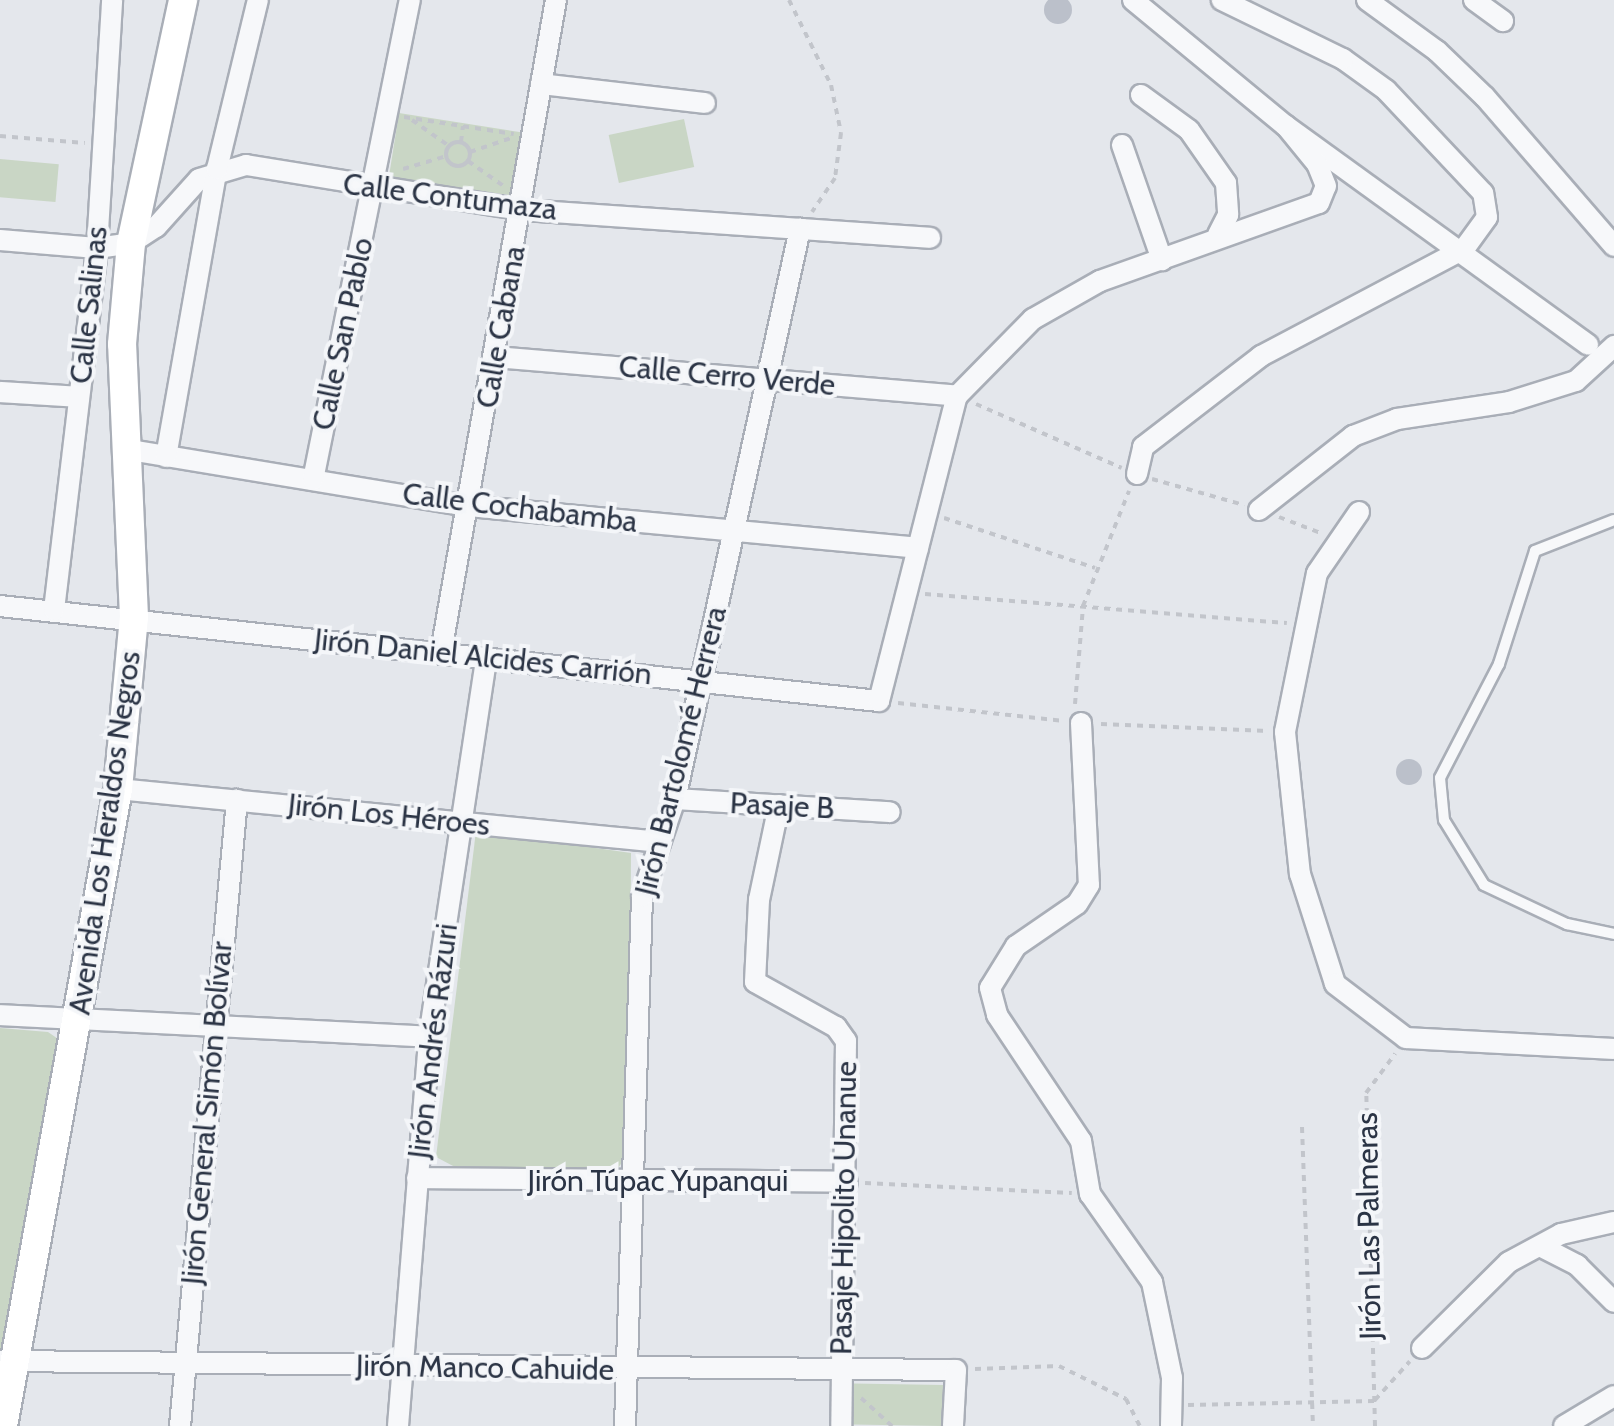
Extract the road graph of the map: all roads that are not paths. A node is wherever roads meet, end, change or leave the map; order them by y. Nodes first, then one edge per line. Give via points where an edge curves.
1 (112, 0) edge
2 (183, 0) edge
3 (258, 0) edge
4 (410, 0) edge
5 (556, 0) edge
6 (1133, 0) edge
7 (1222, 0) edge
8 (1367, 0) edge
9 (1474, 0) edge
10 (1503, 21) dead end
11 (541, 84) junction
12 (1141, 95) dead end
13 (705, 103) dead end
14 (1286, 126) junction
15 (1122, 145) dead end
16 (217, 169) junction
17 (373, 191) junction
18 (517, 201) junction
19 (800, 229) junction
20 (1218, 235) junction
21 (930, 238) dead end
22 (0, 240) edge
23 (131, 243) junction
24 (1614, 246) edge
25 (97, 248) junction
26 (1464, 249) junction
27 (1162, 260) junction
28 (1588, 345) dead end
29 (1614, 346) edge
30 (496, 357) junction
31 (767, 379) junction
32 (0, 392) edge
33 (957, 396) junction
34 (79, 397) junction
35 (124, 449) junction
36 (166, 457) junction
37 (1137, 474) road end
38 (313, 480) junction
39 (468, 506) junction
40 (1259, 510) road end
41 (1359, 512) dead end
42 (1614, 520) edge
43 (733, 531) junction
44 (918, 548) junction
45 (0, 606) edge
46 (54, 610) junction
47 (134, 617) junction
48 (441, 652) junction
49 (486, 658) junction
50 (701, 681) junction
51 (1081, 723) road end
52 (118, 789) junction
53 (675, 799) junction
54 (237, 800) junction
55 (779, 805) junction
56 (890, 812) dead end
57 (462, 822) junction
58 (660, 842) junction
59 (1614, 934) edge
60 (0, 1015) edge
61 (78, 1019) junction
62 (215, 1026) junction
63 (429, 1037) junction
64 (1614, 1049) edge
65 (417, 1178) junction
66 (636, 1182) junction
67 (847, 1182) junction
68 (1614, 1222) edge
69 (1540, 1246) junction
70 (1614, 1302) edge
71 (1422, 1348) road end
72 (7, 1361) edge
73 (184, 1364) junction
74 (401, 1368) junction
75 (627, 1370) junction
76 (843, 1370) junction
77 (1614, 1396) edge
78 (3, 1426) edge
79 (180, 1426) edge
80 (398, 1426) edge
81 (625, 1426) edge
82 (841, 1426) edge
83 (953, 1426) edge
84 (1171, 1426) edge
85 (1564, 1426) edge

1 - 25 street, Calle Salinas
2 - 23 street, Avenida Los Heraldos Negros
3 - 16 street
4 - 17 street, Calle San Pablo
5 - 11 street, Calle Cabana
6 - 14 street
7 - 26 street via 1343,59 1386,90 1483,193 1487,217
8 - 24 street via 1437,51 1485,97
9 - 10 street
11 - 13 street
11 - 18 street, Calle Cabana
12 - 20 street via 1189,130 1226,183 1228,215
14 - 20 street via 1317,164 1324,195 1301,211
14 - 26 street
15 - 27 street
16 - 17 street, Calle Contumaza via 246,165
16 - 23 street
16 - 36 street
17 - 18 street, Calle Contumaza
17 - 38 street, Calle San Pablo
18 - 19 street, Calle Contumaza
18 - 30 street, Calle Cabana
19 - 21 street, Calle Contumaza
19 - 31 street, Jirón Bartolomé Herrera
20 - 27 street
22 - 25 street
23 - 25 street
23 - 35 street, Avenida Los Heraldos Negros
25 - 34 street, Calle Salinas
26 - 28 street
26 - 37 street via 1261,356 1143,447
27 - 33 street via 1100,281 1033,319
29 - 40 street via 1576,381 1509,402 1397,419 1353,436
30 - 31 street, Calle Cerro Verde
30 - 39 street, Calle Cabana
31 - 33 street, Calle Cerro Verde
31 - 43 street, Jirón Bartolomé Herrera
32 - 34 street
33 - 44 street
34 - 46 street, Calle Salinas
35 - 36 street, Calle Cochabamba
35 - 47 street, Avenida Los Heraldos Negros
36 - 38 street, Calle Cochabamba
38 - 39 street, Calle Cochabamba
39 - 43 street, Calle Cochabamba
39 - 48 street, Calle Cabana
41 - 64 street via 1317,573 1285,732 1311,928 1335,984 1406,1038
42 - 59 lane via 1535,551 1499,664 1440,778 1444,820 1484,885 1567,924
43 - 44 street, Calle Cochabamba
43 - 50 street, Jirón Bartolomé Herrera
44 - 50 street, Jirón Daniel Alcides Carrión via 879,701
45 - 46 street, Jirón Daniel Alcides Carrión
46 - 47 street, Jirón Daniel Alcides Carrión
47 - 48 street, Jirón Daniel Alcides Carrión
47 - 52 street, Avenida Los Heraldos Negros
48 - 49 street, Jirón Daniel Alcides Carrión
49 - 50 street, Jirón Daniel Alcides Carrión
49 - 57 street, Jirón Andrés Rázuri
50 - 53 street, Jirón Bartolomé Herrera
51 - 84 street via 1089,885 1077,904 1016,946 990,988 997,1015 1081,1141 1090,1194 1152,1282
52 - 54 street, Jirón Los Héroes
52 - 61 street, Avenida Los Heraldos Negros
53 - 55 street, Pasaje B
53 - 58 street, Jirón Bartolomé Herrera
54 - 57 street, Jirón Los Héroes
54 - 62 street, Jirón General Simón Bolívar
55 - 56 street, Pasaje B
55 - 67 street, Pasaje Hipolito Unanue via 752,968 764,993 836,1027 846,1041
57 - 58 street, Jirón Los Héroes
57 - 63 street, Jirón Andrés Rázuri
58 - 66 street, Jirón Bartolomé Herrera via 642,896
60 - 61 street
61 - 62 street
61 - 72 street, Avenida Los Heraldos Negros
62 - 63 street
62 - 73 street, Jirón General Simón Bolívar
63 - 65 street, Jirón Andrés Rázuri
65 - 66 street, Jirón Túpac Yupanqui
65 - 74 street, Jirón Andrés Rázuri
66 - 67 street, Jirón Túpac Yupanqui
66 - 75 street, Jirón Bartolomé Herrera
67 - 76 street, Pasaje Hipolito Unanue
68 - 69 street
69 - 70 street via 1577,1265
69 - 71 street via 1509,1262
72 - 73 street, Jirón Manco Cahuide
72 - 78 street, Avenida Los Heraldos Negros
73 - 74 street, Jirón Manco Cahuide
73 - 79 street, Jirón General Simón Bolívar
74 - 75 street, Jirón Manco Cahuide
74 - 80 street, Jirón Andrés Rázuri
75 - 76 street, Jirón Manco Cahuide
75 - 81 street, Jirón Bartolomé Herrera
76 - 82 street, Pasaje Hipolito Unanue
76 - 83 street, Jirón Manco Cahuide via 956,1370
77 - 85 street

